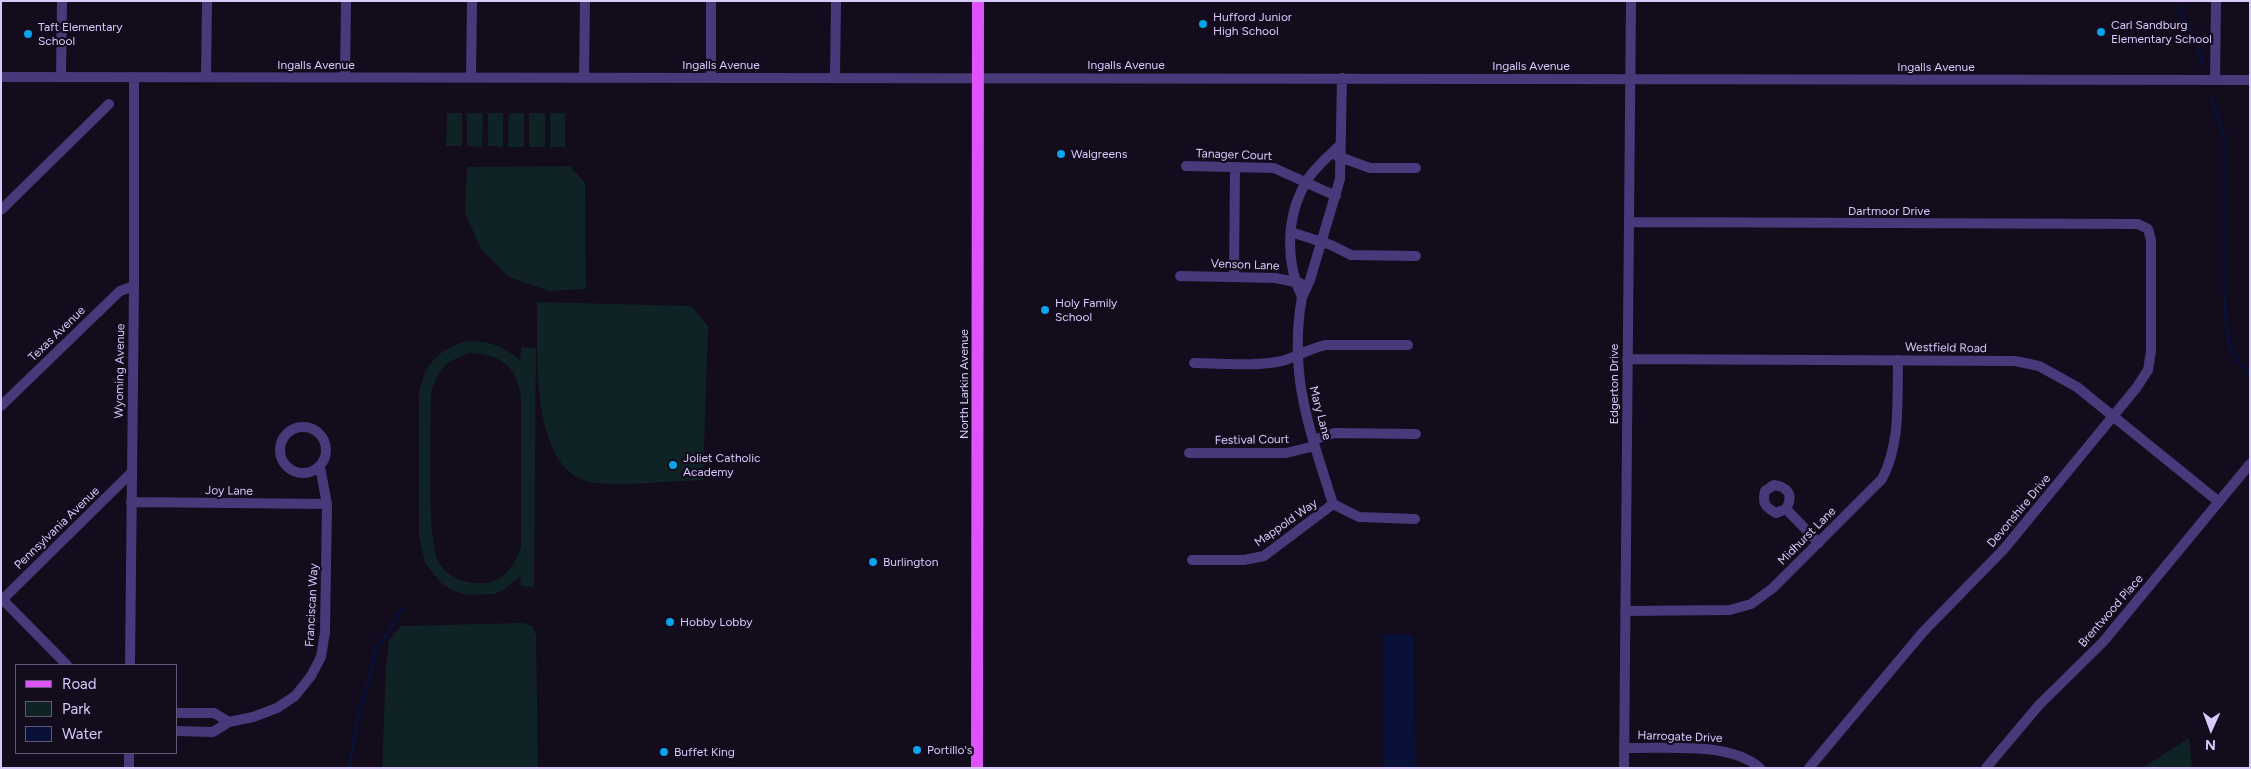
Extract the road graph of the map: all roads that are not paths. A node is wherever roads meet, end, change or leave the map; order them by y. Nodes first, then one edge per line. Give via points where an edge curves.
1 (62, 1) edge
2 (207, 1) edge
3 (346, 1) edge
4 (472, 1) edge
5 (585, 1) edge
6 (712, 1) edge
7 (836, 1) edge
8 (978, 1) edge
9 (1632, 1) edge
10 (2216, 1) edge
11 (1, 77) edge
12 (61, 77) junction
13 (134, 77) junction
14 (206, 77) junction
15 (344, 77) junction
16 (471, 77) junction
17 (584, 77) junction
18 (711, 77) junction
19 (835, 77) junction
20 (978, 78) junction
21 (1342, 78) junction
22 (1630, 79) junction
23 (2215, 79) junction
24 (2250, 80) edge
25 (109, 104) dead end
26 (1340, 145) junction
27 (1331, 154) junction
28 (1342, 158) junction
29 (1186, 166) dead end
30 (1235, 167) junction
31 (1416, 168) dead end
32 (1307, 181) junction
33 (1336, 196) junction
34 (1, 210) edge
35 (1628, 222) junction
36 (2148, 229) joint
37 (1291, 232) junction
38 (1321, 242) junction
39 (1416, 256) dead end
40 (1180, 276) dead end
41 (1234, 277) junction
42 (1294, 281) junction
43 (134, 286) junction
44 (1308, 286) junction
45 (1302, 297) junction
46 (1408, 345) dead end
47 (1297, 355) junction
48 (1627, 359) junction
49 (1898, 360) junction
50 (1194, 363) dead end
51 (1, 406) edge
52 (2113, 417) junction
53 (1416, 434) dead end
54 (1314, 443) junction
55 (1189, 453) dead end
56 (2250, 464) edge
57 (320, 467) junction
58 (131, 473) junction
59 (131, 502) junction
60 (2219, 502) junction
61 (327, 504) junction
62 (1333, 504) junction
63 (1786, 509) dead end
64 (1415, 519) dead end
65 (1819, 542) junction
66 (1192, 560) dead end
67 (2, 599) edge
68 (1625, 612) junction
69 (66, 664) edge
70 (130, 664) edge
71 (214, 709) junction
72 (178, 713) edge
73 (229, 722) junction
74 (178, 731) edge
75 (213, 736) junction
76 (1624, 748) junction
77 (129, 754) edge
78 (129, 768) edge
79 (977, 768) edge
80 (1624, 768) edge
81 (1760, 768) edge
82 (1809, 768) edge
83 (1986, 768) edge

1 - 12 street
2 - 14 street
3 - 15 street
4 - 16 street
5 - 17 street
6 - 18 street
7 - 19 street
8 - 20 main road, North Larkin Avenue
9 - 22 street, Edgerton Drive
10 - 23 street
11 - 12 street, Ingalls Avenue
12 - 13 street, Ingalls Avenue
13 - 14 street, Ingalls Avenue
13 - 43 street, Wyoming Avenue
14 - 15 street, Ingalls Avenue
15 - 16 street, Ingalls Avenue
16 - 17 street, Ingalls Avenue
17 - 18 street, Ingalls Avenue
18 - 19 street, Ingalls Avenue
19 - 20 street, Ingalls Avenue
20 - 21 street, Ingalls Avenue
20 - 79 main road, North Larkin Avenue
21 - 22 street, Ingalls Avenue
21 - 26 street, Mary Lane
22 - 23 street, Ingalls Avenue
22 - 35 street, Edgerton Drive
23 - 24 street, Ingalls Avenue
25 - 34 street
26 - 27 street
26 - 28 street, Mary Lane
27 - 28 street
27 - 32 street
28 - 31 street via 1370,168
28 - 33 street, Mary Lane
29 - 30 street, Tanager Court
30 - 32 street, Tanager Court via 1274,168
30 - 41 street
32 - 33 street, Tanager Court
32 - 37 street via 1296,206
33 - 38 street, Mary Lane
35 - 36 street, Dartmoor Drive via 2138,224
35 - 48 street, Edgerton Drive
36 - 52 street, Devonshire Drive via 2151,240 2152,352 2144,376
37 - 38 street
37 - 42 street
38 - 39 street via 1351,255
38 - 44 street, Mary Lane
40 - 41 street, Venson Lane
41 - 42 street, Venson Lane
42 - 44 street, Venson Lane
42 - 45 street
43 - 51 street, Texas Avenue via 120,291
43 - 58 street, Wyoming Avenue
44 - 45 street, Mary Lane
45 - 47 street, Mary Lane
46 - 47 street via 1326,345
47 - 50 street via 1270,363
47 - 54 street, Mary Lane via 1303,410
48 - 49 street, Westfield Road
48 - 68 street, Edgerton Drive
49 - 52 street, Westfield Road via 2015,361 2039,366 2077,387
49 - 65 street, Midhurst Lane via 1895,442 1890,463 1882,479
52 - 60 street, Westfield Road
52 - 82 street, Devonshire Drive via 2004,549 1923,632
53 - 54 street, Festival Court via 1334,433
54 - 55 street, Festival Court via 1286,453
54 - 62 street, Mary Lane
56 - 60 street, Brentwood Place
57 - 57 street, Franciscan Way via 326,452 322,437 309,428 301,427 286,434 280,447 286,467 299,474 307,474
57 - 61 street, Franciscan Way
58 - 59 street, Wyoming Avenue
58 - 67 street, Pennsylvania Avenue
59 - 61 street, Joy Lane
59 - 70 street, Wyoming Avenue
60 - 83 street, Brentwood Place via 2103,642 2039,704
61 - 73 street, Franciscan Way via 325,632 321,657 295,696 254,717
62 - 64 street via 1359,517
62 - 66 street, Mappold Way via 1264,556 1244,560
63 - 65 street
65 - 68 street, Midhurst Lane via 1773,588 1751,604 1730,610
67 - 69 street
68 - 76 street, Edgerton Drive
71 - 72 street
71 - 73 street
71 - 75 street
73 - 75 street, Franciscan Way
74 - 75 street
76 - 80 street, Edgerton Drive
76 - 81 street, Harrogate Drive via 1724,750
77 - 78 street

